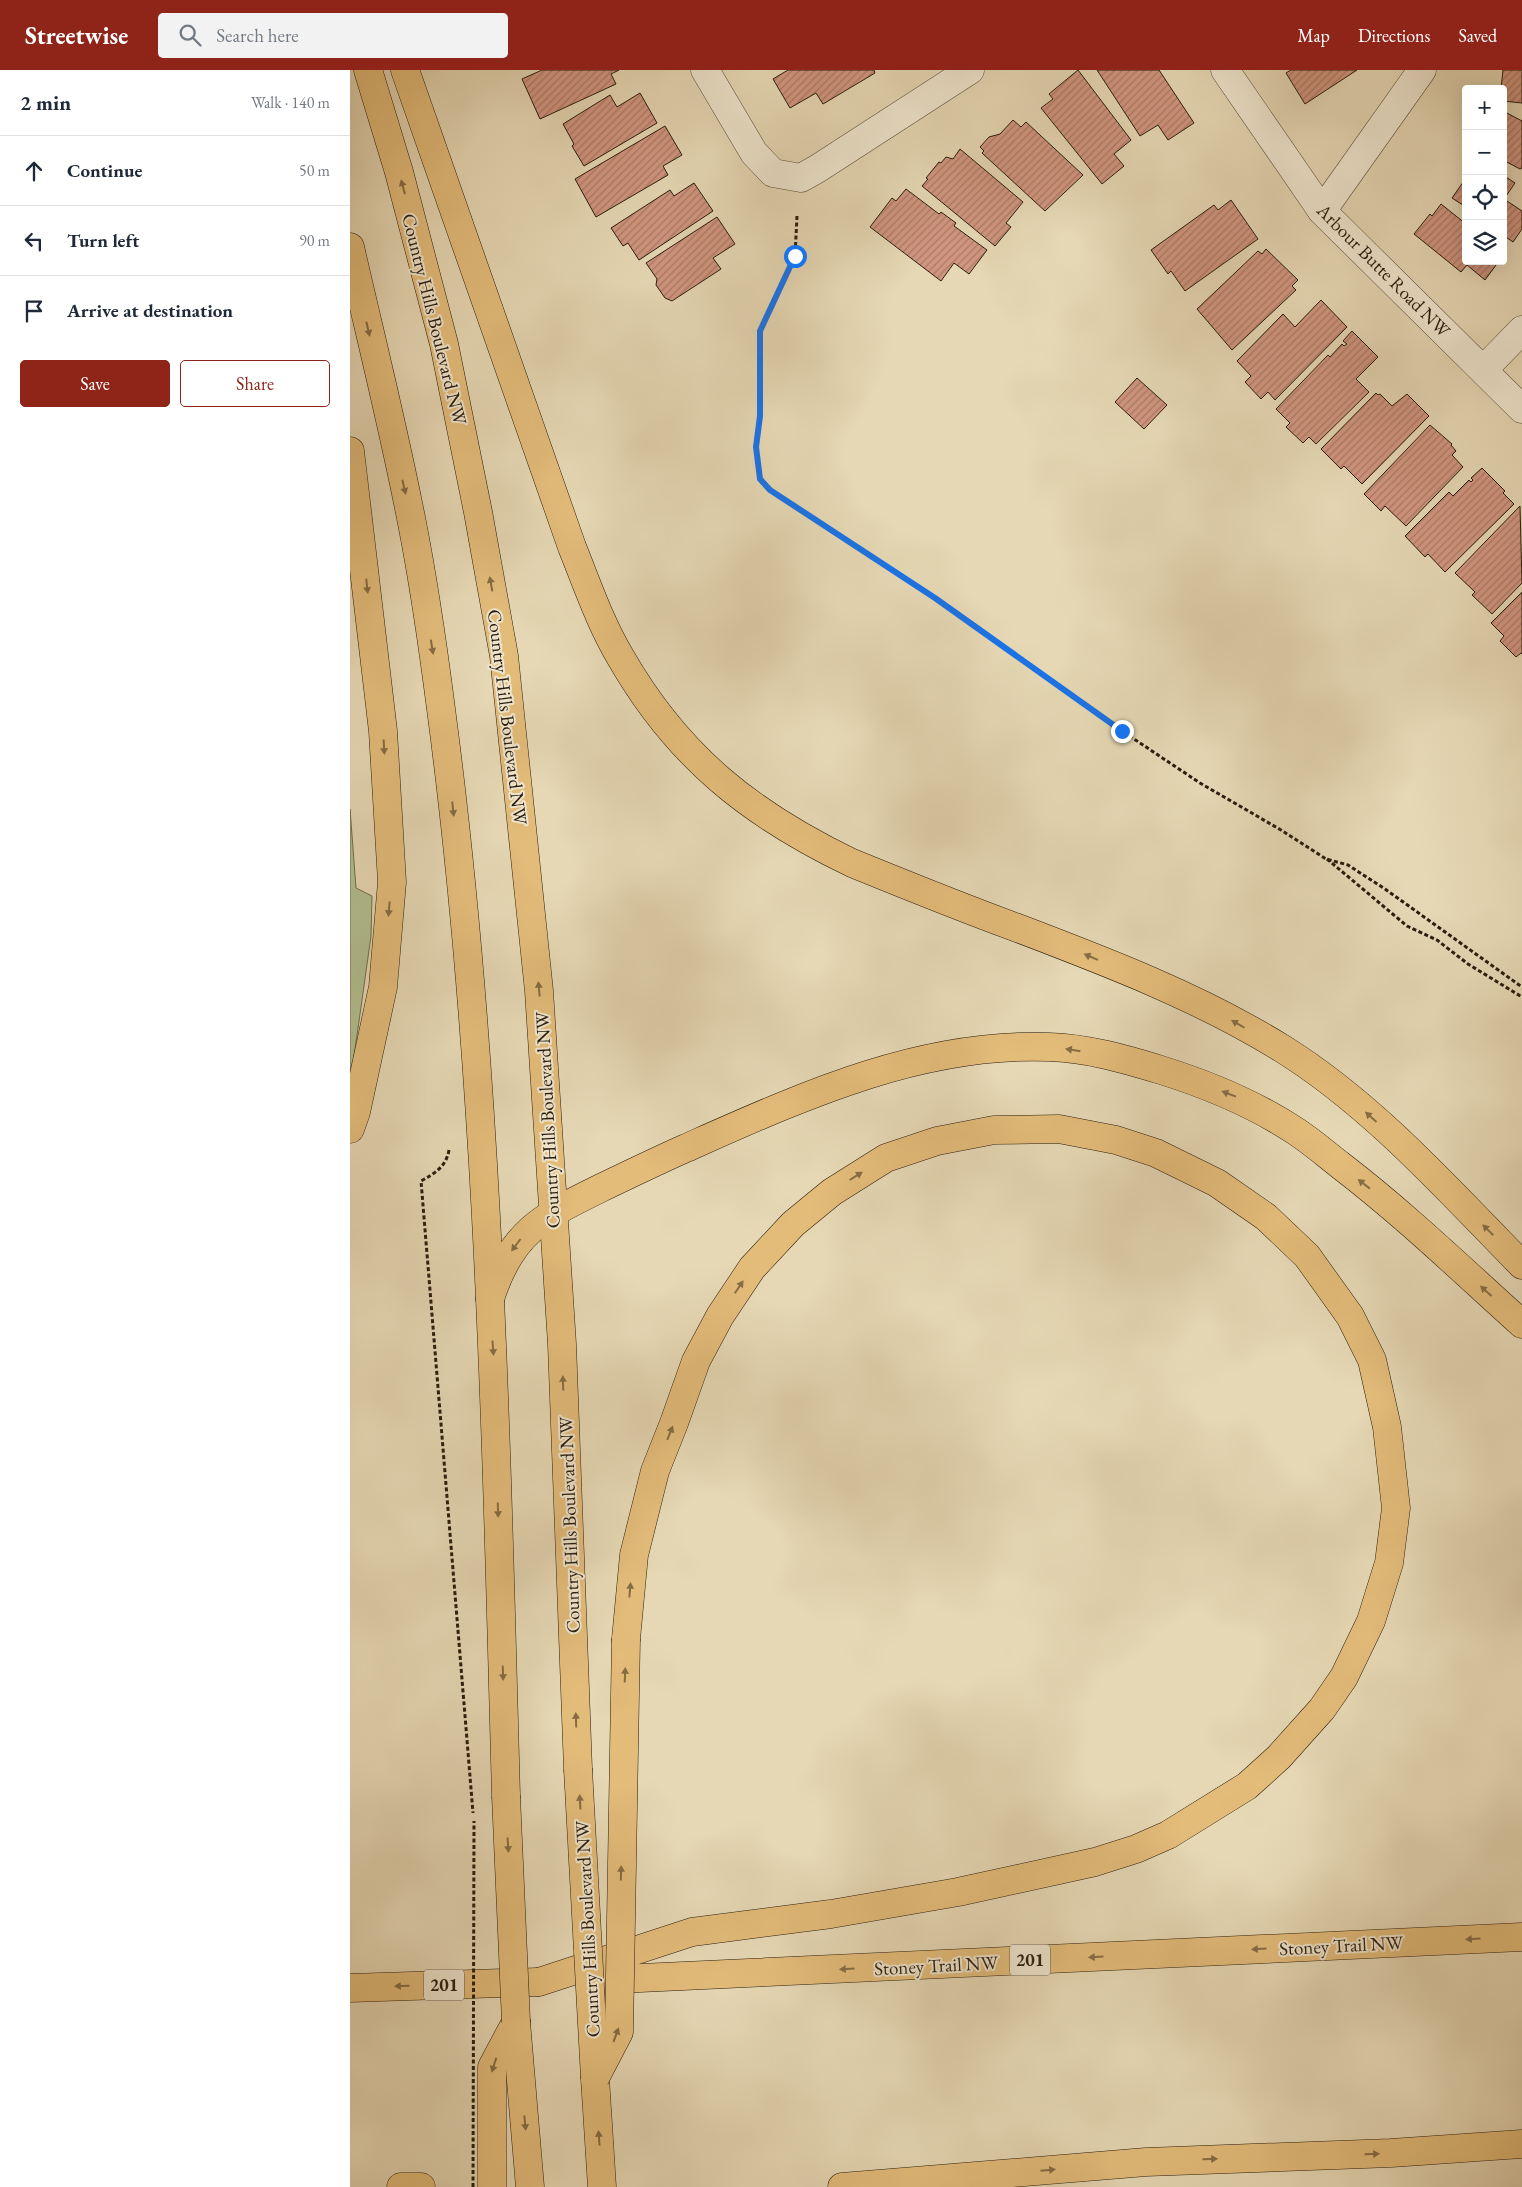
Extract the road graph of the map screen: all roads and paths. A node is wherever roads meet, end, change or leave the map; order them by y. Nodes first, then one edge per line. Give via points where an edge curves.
1 (368, 70) edge
2 (405, 70) edge
3 (705, 70) edge
4 (1225, 70) edge
5 (1422, 70) edge
6 (961, 72) edge
7 (1322, 210) junction
8 (797, 216) dead end
9 (350, 247) edge
10 (1522, 330) edge
11 (1484, 369) junction
12 (1522, 409) edge
13 (350, 450) edge
14 (1326, 859) junction
15 (1522, 987) edge
16 (1522, 997) edge
17 (350, 1129) edge
18 (448, 1142) dead end
19 (552, 1212) junction
20 (1522, 1265) edge
21 (490, 1300) junction
22 (1522, 1324) edge
23 (1522, 1937) edge
24 (538, 1982) junction
25 (350, 1988) edge
26 (516, 2022) junction
27 (595, 2078) junction
28 (1522, 2144) edge
29 (401, 2187) edge
30 (421, 2187) edge
31 (473, 2187) edge
32 (492, 2187) edge
33 (530, 2187) edge
34 (602, 2187) edge
35 (842, 2187) edge

19 -> 1 main road, Country Hills Boulevard NW via 539,991 504,656 444,344 399,172
20 -> 2 main road via 1419,1161 1347,1095 1284,1050 1212,1008 820,848 770,818 717,778 683,746 650,703 601,620 572,547
3 - 6 street via 754,153 773,173 801,178
4 - 7 street, Arbour Butte Road NW
5 - 7 street
7 - 11 street, Arbour Butte Road NW
8 - 14 path via 795,256 760,331 760,416 756,447 760,479 770,490 935,598 1122,731 1200,783
9 -> 21 main road via 412,524 441,707 476,1039
10 - 11 street
11 - 12 street, Arbour Butte Road NW
13 -> 17 main road via 383,731 392,882 382,987
14 - 15 path via 1348,865 1385,889
14 - 16 path via 1407,926 1437,940 1468,964
18 - 31 path, bridge via 445,1163 421,1181 474,1818
19 -> 21 main road via 521,1239 506,1258 496,1277
22 -> 19 main road via 1380,1196 1297,1132 1241,1099 1118,1057 1051,1047 990,1048 855,1077 666,1157
27 -> 19 main road, Country Hills Boulevard NW, bridge via 578,1769 562,1344
21 -> 26 main road, bridge
23 -> 24 main road, Stoney Trail NW / 201
24 -> 25 main road, Stoney Trail NW / 201
27 -> 24 main road, bridge via 619,2032 626,1639 634,1554 655,1471 696,1361 720,1316 752,1268 793,1224 832,1192 886,1158 936,1142 994,1130 1059,1129 1116,1140 1156,1153 1217,1183 1266,1217 1308,1256 1350,1316 1372,1360 1387,1427 1396,1508 1389,1563 1371,1621 1344,1677 1322,1709 1279,1757 1247,1786 1168,1835 1095,1862 949,1894 831,1914 692,1932
26 -> 32 main road via 492,2066
26 -> 33 main road
34 -> 27 main road, Country Hills Boulevard NW
35 -> 28 main road via 1146,2162 1391,2153
29 - 30 main road

